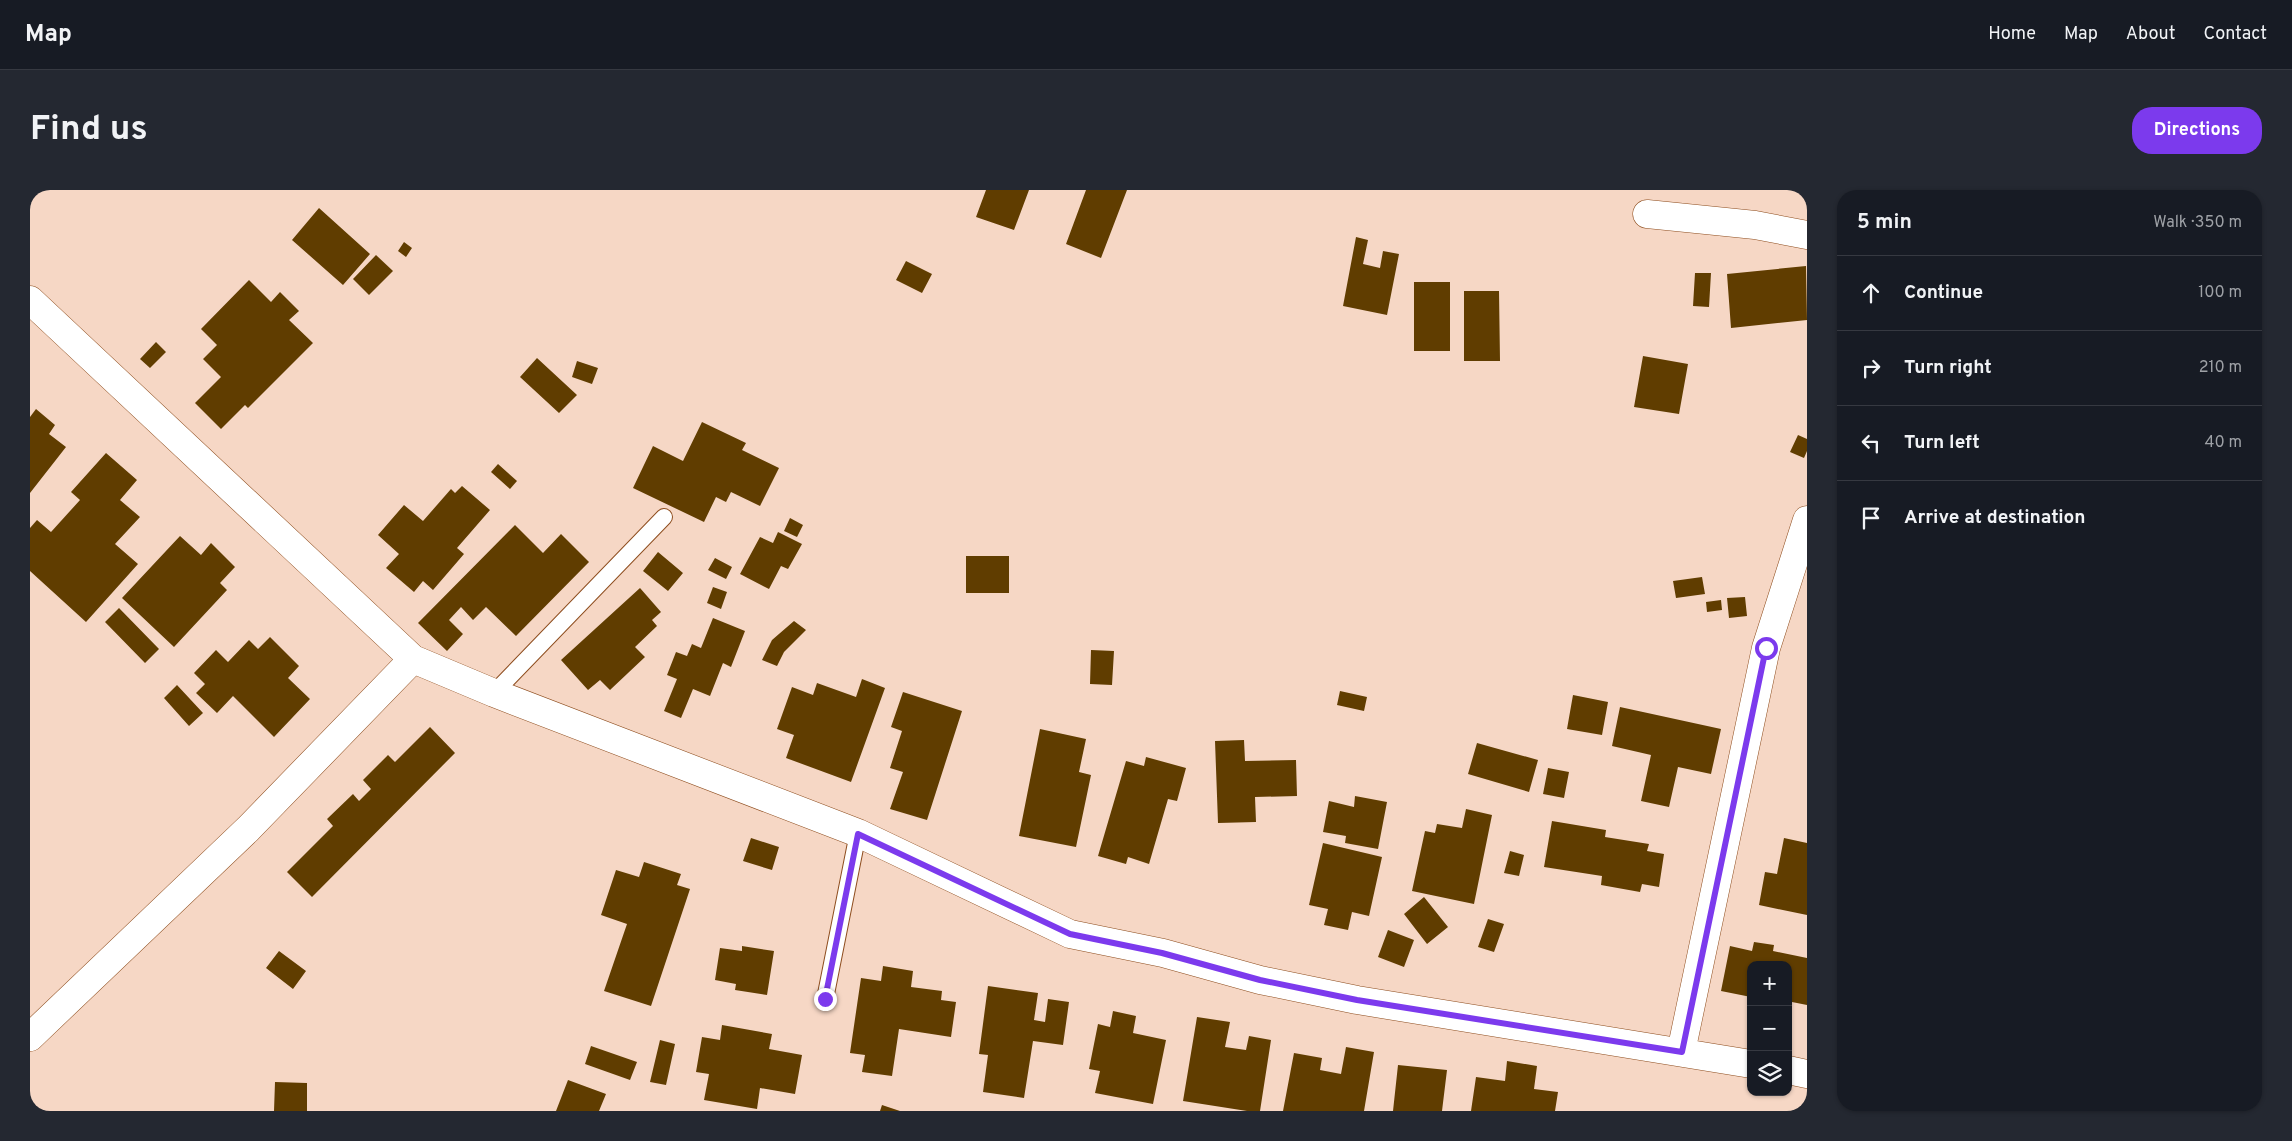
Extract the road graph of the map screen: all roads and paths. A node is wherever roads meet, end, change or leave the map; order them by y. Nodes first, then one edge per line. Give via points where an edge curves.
1 (1647, 214) dead end
2 (1807, 235) edge
3 (30, 300) edge
4 (664, 518) dead end
5 (1807, 520) edge
6 (413, 659) junction
7 (494, 693) junction
8 (858, 834) junction
9 (825, 999) dead end
10 (30, 1037) edge
11 (1682, 1052) junction
12 (1747, 1063) edge
13 (1792, 1071) edge
14 (1807, 1074) edge

1 - 2 street via 1755,225
3 - 6 street
4 - 7 lane
5 - 11 street via 1766,648
6 - 7 street
6 - 10 street via 248,829
7 - 8 street
8 - 9 lane
8 - 11 street via 1070,934 1357,1000
11 - 12 street
13 - 14 street

